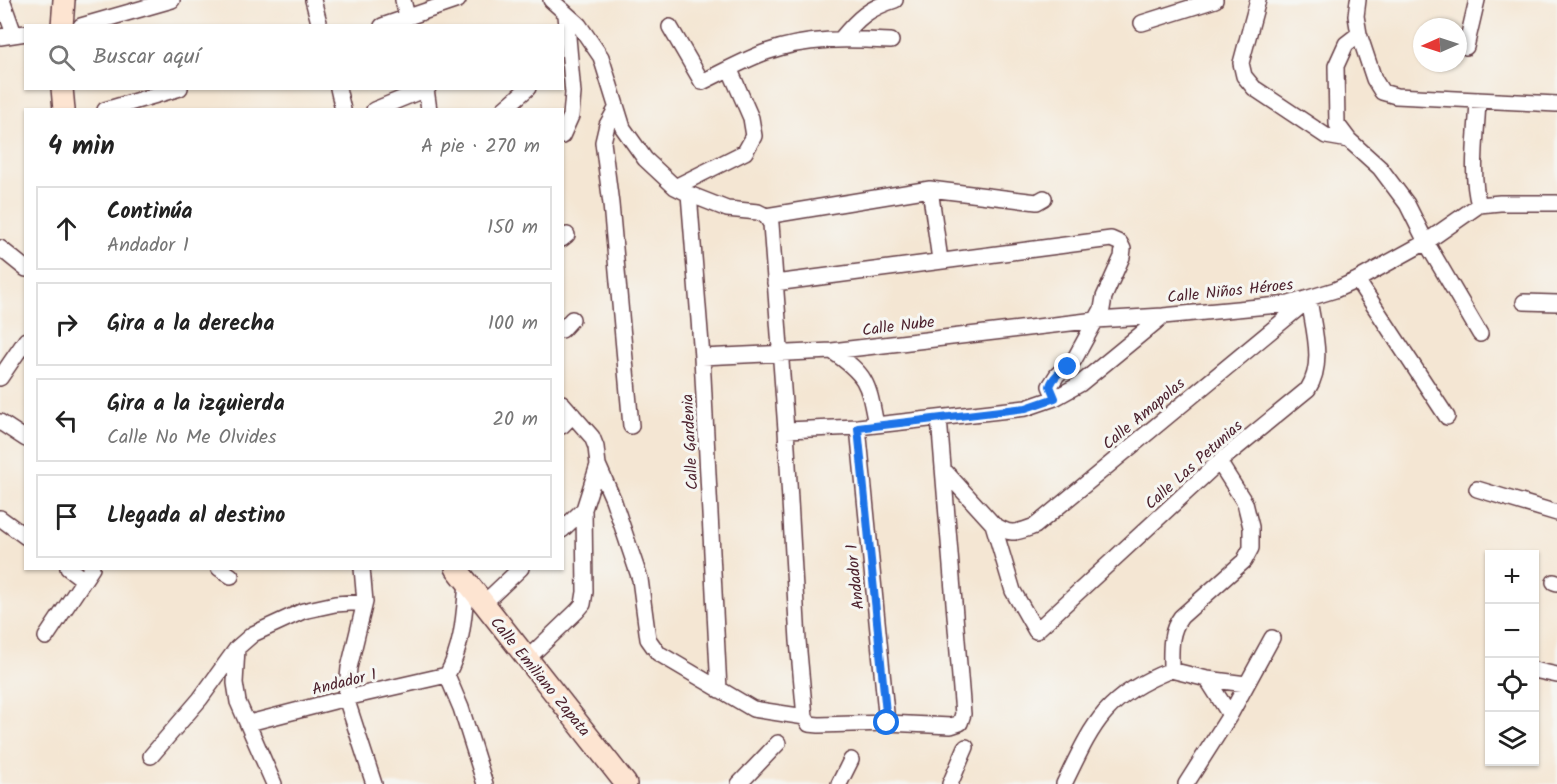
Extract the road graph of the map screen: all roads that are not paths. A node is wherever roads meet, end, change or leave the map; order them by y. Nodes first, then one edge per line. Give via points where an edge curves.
1 (2, 0) edge
2 (64, 0) edge
3 (172, 0) edge
4 (313, 0) edge
5 (404, 0) edge
6 (458, 0) edge
7 (551, 0) edge
8 (895, 0) edge
9 (1211, 0) edge
10 (1258, 0) edge
11 (1358, 0) edge
12 (1477, 0) edge
13 (566, 15) junction
14 (407, 17) junction
15 (1142, 23) dead end
16 (62, 24) edge
17 (88, 24) edge
18 (319, 24) edge
19 (388, 24) edge
20 (670, 27) dead end
21 (1359, 34) junction
22 (13, 35) edge
23 (841, 39) junction
24 (891, 41) dead end
25 (1467, 43) edge
26 (566, 55) edge
27 (730, 69) junction
28 (62, 90) edge
29 (173, 90) edge
30 (338, 90) edge
31 (424, 90) edge
32 (427, 90) edge
33 (526, 90) edge
34 (1478, 100) junction
35 (1557, 104) edge
36 (64, 108) edge
37 (112, 108) edge
38 (343, 108) edge
39 (379, 108) edge
40 (429, 108) edge
41 (505, 108) edge
42 (616, 109) junction
43 (564, 132) edge
44 (1349, 140) junction
45 (930, 189) junction
46 (682, 191) junction
47 (1044, 198) dead end
48 (1557, 203) edge
49 (1479, 205) junction
50 (766, 216) junction
51 (1426, 242) junction
52 (0, 248) edge
53 (940, 260) junction
54 (24, 267) edge
55 (1357, 280) junction
56 (775, 283) junction
57 (1309, 299) junction
58 (1524, 302) dead end
59 (1557, 303) edge
60 (1163, 316) junction
61 (1096, 320) junction
62 (1480, 334) dead end
63 (24, 342) edge
64 (832, 351) junction
65 (779, 353) junction
66 (6, 355) edge
67 (702, 357) junction
68 (0, 378) edge
69 (1055, 398) junction
70 (1448, 417) dead end
71 (939, 418) junction
72 (568, 420) edge
73 (0, 422) edge
74 (876, 425) junction
75 (631, 426) dead end
76 (858, 428) junction
77 (786, 430) junction
78 (24, 438) edge
79 (1220, 462) junction
80 (598, 465) junction
81 (944, 469) junction
82 (1477, 489) dead end
83 (584, 509) junction
84 (1557, 513) edge
85 (0, 518) edge
86 (993, 524) junction
87 (564, 528) edge
88 (24, 536) edge
89 (362, 570) edge
90 (519, 570) edge
91 (88, 574) edge
92 (461, 576) edge
93 (365, 602) junction
94 (483, 603) junction
95 (46, 637) dead end
96 (1272, 638) dead end
97 (237, 648) junction
98 (528, 658) junction
99 (1171, 670) junction
100 (1539, 671) edge
101 (447, 675) junction
102 (1557, 675) edge
103 (1207, 679) junction
104 (1246, 684) junction
105 (720, 690) junction
106 (346, 698) junction
107 (1230, 715) junction
108 (805, 717) junction
109 (249, 723) junction
110 (887, 723) junction
111 (778, 743) dead end
112 (966, 747) dead end
113 (151, 756) dead end
114 (851, 760) dead end
115 (1188, 783) edge
116 (274, 784) edge
117 (374, 784) edge
118 (484, 784) edge
119 (626, 784) edge
120 (739, 784) edge
121 (838, 784) edge
122 (950, 784) edge
123 (1065, 784) edge

1 - 22 street
2 - 16 street
3 - 17 street
4 - 18 street
5 - 14 street
6 - 14 street
7 - 13 street
8 - 23 street via 876,6
9 - 15 street
10 - 44 street via 1241,63 1244,76 1254,88 1326,136
11 - 21 street
12 - 25 street
13 - 26 street
13 - 42 street via 579,25 601,57
14 - 19 street
20 - 27 street via 702,82
21 - 34 street via 1374,80 1382,92
21 - 44 street via 1346,44 1336,66 1337,124
23 - 24 street
23 - 27 street via 806,41 765,52
26 - 43 street via 573,93 571,116
27 - 46 street via 751,118 754,136 746,152
28 - 36 street
29 - 37 street
30 - 38 street
31 - 39 street
32 - 40 street
33 - 41 street
34 - 35 street
34 - 49 street
42 - 46 street via 623,128 645,159
42 - 75 street via 603,142
44 - 51 street via 1380,168 1407,204
45 - 47 street via 1037,202
45 - 50 street
45 - 53 street
46 - 50 street via 727,209
46 - 67 street, Calle Gardenia
48 - 49 street, Calle Niños Héroes
49 - 51 street, Calle Niños Héroes
50 - 56 street via 771,224
51 - 55 street, Calle Niños Héroes
51 - 62 street
52 - 54 street
53 - 56 street
53 - 61 street via 1112,239 1120,243 1122,257
55 - 57 street, Calle Niños Héroes
55 - 70 street
56 - 65 street
57 - 60 street, Calle Niños Héroes
57 - 79 street, Calle Las Petunias via 1317,364 1315,378 1308,389
57 - 86 street, Calle Amapolas via 1035,526 1007,532
58 - 59 street
60 - 61 street, Calle Niños Héroes
60 - 69 street via 1080,384
61 - 64 street, Calle Nube
61 - 69 street via 1074,360 1051,382
63 - 66 street
64 - 65 street, Calle Nube
64 - 74 street via 863,377
65 - 67 street, Calle Nube
65 - 77 street
66 - 68 street
67 - 105 street, Calle Gardenia
69 - 71 street via 1026,408
71 - 74 street
71 - 81 street
72 - 80 street via 592,437
73 - 78 street
74 - 76 street
76 - 77 street
76 - 110 street, Andador 1
77 - 108 street
79 - 86 street, Calle Las Petunias via 1036,631 1013,591
79 - 99 street via 1245,503 1251,548 1244,561 1174,626
80 - 83 street
80 - 105 street via 614,499 640,579 648,639 658,653
81 - 86 street
81 - 110 street via 963,714 960,723 951,726
82 - 84 street
83 - 87 street
83 - 98 street via 583,604
85 - 88 street
89 - 93 street
90 - 94 street
91 - 95 street
92 - 94 street, Calle Emiliano Zapata
92 - 101 street via 462,637
93 - 97 street via 303,611 253,634
93 - 106 street
94 - 98 street, Calle Emiliano Zapata
96 - 104 street
97 - 109 street via 238,702
97 - 113 street
98 - 119 street, Calle Emiliano Zapata
99 - 103 street
99 - 123 street via 1146,680 1109,706 1087,737
100 - 102 street
101 - 106 street, Andador 1
101 - 118 street
103 - 104 street
103 - 107 street
104 - 107 street
105 - 108 street via 753,709
106 - 109 street, Andador 1
106 - 117 street
107 - 115 street
108 - 110 street via 809,724 819,725
109 - 116 street
111 - 120 street
112 - 122 street
114 - 121 street

